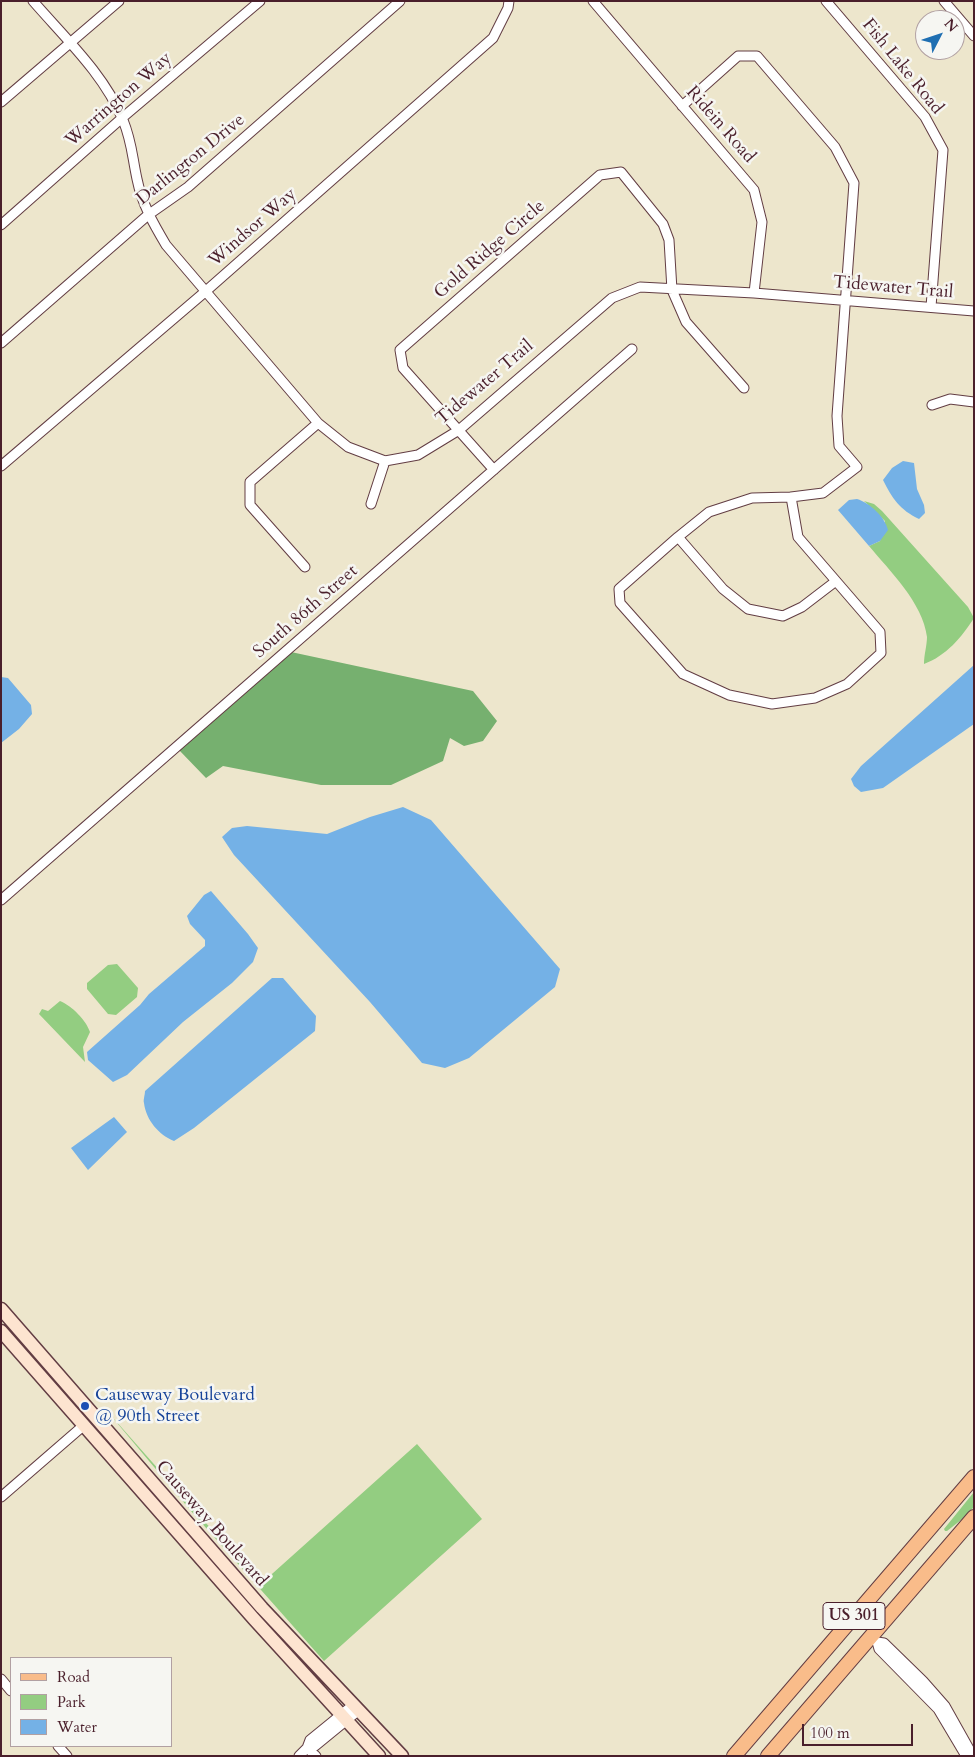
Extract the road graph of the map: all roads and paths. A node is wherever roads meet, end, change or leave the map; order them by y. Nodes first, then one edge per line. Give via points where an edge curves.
1 (33, 1) edge
2 (119, 1) edge
3 (260, 1) edge
4 (400, 1) edge
5 (509, 1) edge
6 (593, 1) edge
7 (826, 1) edge
8 (944, 1) edge
9 (974, 36) edge
10 (69, 43) junction
11 (1, 102) edge
12 (682, 106) junction
13 (122, 118) junction
14 (148, 216) junction
15 (1, 225) edge
16 (672, 290) junction
17 (206, 291) junction
18 (754, 294) junction
19 (846, 300) junction
20 (931, 307) junction
21 (974, 311) edge
22 (1, 343) edge
23 (632, 349) dead end
24 (744, 388) dead end
25 (974, 402) edge
26 (932, 405) dead end
27 (318, 423) junction
28 (459, 430) junction
29 (385, 461) junction
30 (1, 466) edge
31 (494, 470) junction
32 (791, 497) junction
33 (371, 504) dead end
34 (678, 537) junction
35 (305, 566) dead end
36 (836, 581) junction
37 (1, 900) edge
38 (3, 1312) edge
39 (1, 1331) edge
40 (83, 1426) junction
41 (974, 1477) edge
42 (1, 1496) edge
43 (974, 1518) edge
44 (874, 1639) junction
45 (818, 1658) junction
46 (1, 1679) edge
47 (10, 1690) edge
48 (356, 1708) junction
49 (345, 1717) junction
50 (307, 1748) junction
51 (299, 1756) edge
52 (316, 1756) edge
53 (379, 1756) edge
54 (402, 1756) edge
55 (734, 1756) edge
56 (746, 1756) edge
57 (768, 1756) edge
58 (966, 1756) edge
59 (973, 1756) edge

1 - 10 street
2 - 10 street
3 - 13 street, Warrington Way
4 - 14 street, Darlington Drive via 188,187
5 - 17 street, Windsor Way via 493,38
6 - 12 street, Ridein Road
7 - 20 street, Fish Lake Road via 925,117 943,150
8 - 9 street
10 - 11 street
10 - 13 street via 106,86
12 - 18 street, Ridein Road via 754,190 762,222
12 - 19 street via 738,56 758,56 830,140 854,183
13 - 14 street via 131,142 137,180
13 - 15 street, Warrington Way
14 - 17 street via 166,245
14 - 22 street, Darlington Drive
16 - 18 street, Tidewater Trail
16 - 24 street via 686,322
16 - 28 street, Tidewater Trail via 640,287 612,298
16 - 28 street, Gold Ridge Circle via 669,240 663,224 621,172 600,175 400,350 403,368
17 - 27 street
17 - 30 street, Windsor Way
18 - 19 street, Tidewater Trail
19 - 20 street, Tidewater Trail
19 - 32 street via 837,416 839,446 856,467 824,493
20 - 21 street, Tidewater Trail
23 - 31 street, South 86th Street
25 - 26 street via 950,399
27 - 29 street via 348,447
27 - 35 street via 250,482 250,505
28 - 29 street, Tidewater Trail via 418,455
28 - 31 street, Gold Ridge Circle
29 - 33 street
31 - 37 street, South 86th Street
32 - 34 street via 752,498 710,512
32 - 36 street via 798,537
34 - 36 street via 723,589 748,609 782,616 802,607
34 - 36 street via 619,589 620,603 684,674 728,696 772,704 814,698 847,684 881,653 880,632
38 - 48 main road, Causeway Boulevard via 238,1581
39 - 40 main road, Causeway Boulevard
40 - 42 street
40 - 49 main road, Causeway Boulevard
41 - 45 main road, US 301
43 - 44 main road, US 301
44 - 57 main road, US 301
44 - 58 street via 879,1649 938,1709
44 - 59 street via 884,1643 945,1706
45 - 55 main road, US 301
45 - 56 main road via 814,1675
46 - 47 street
48 - 49 street
48 - 54 main road, Causeway Boulevard
49 - 50 street via 315,1746
49 - 53 main road, Causeway Boulevard
50 - 51 street
50 - 52 street

